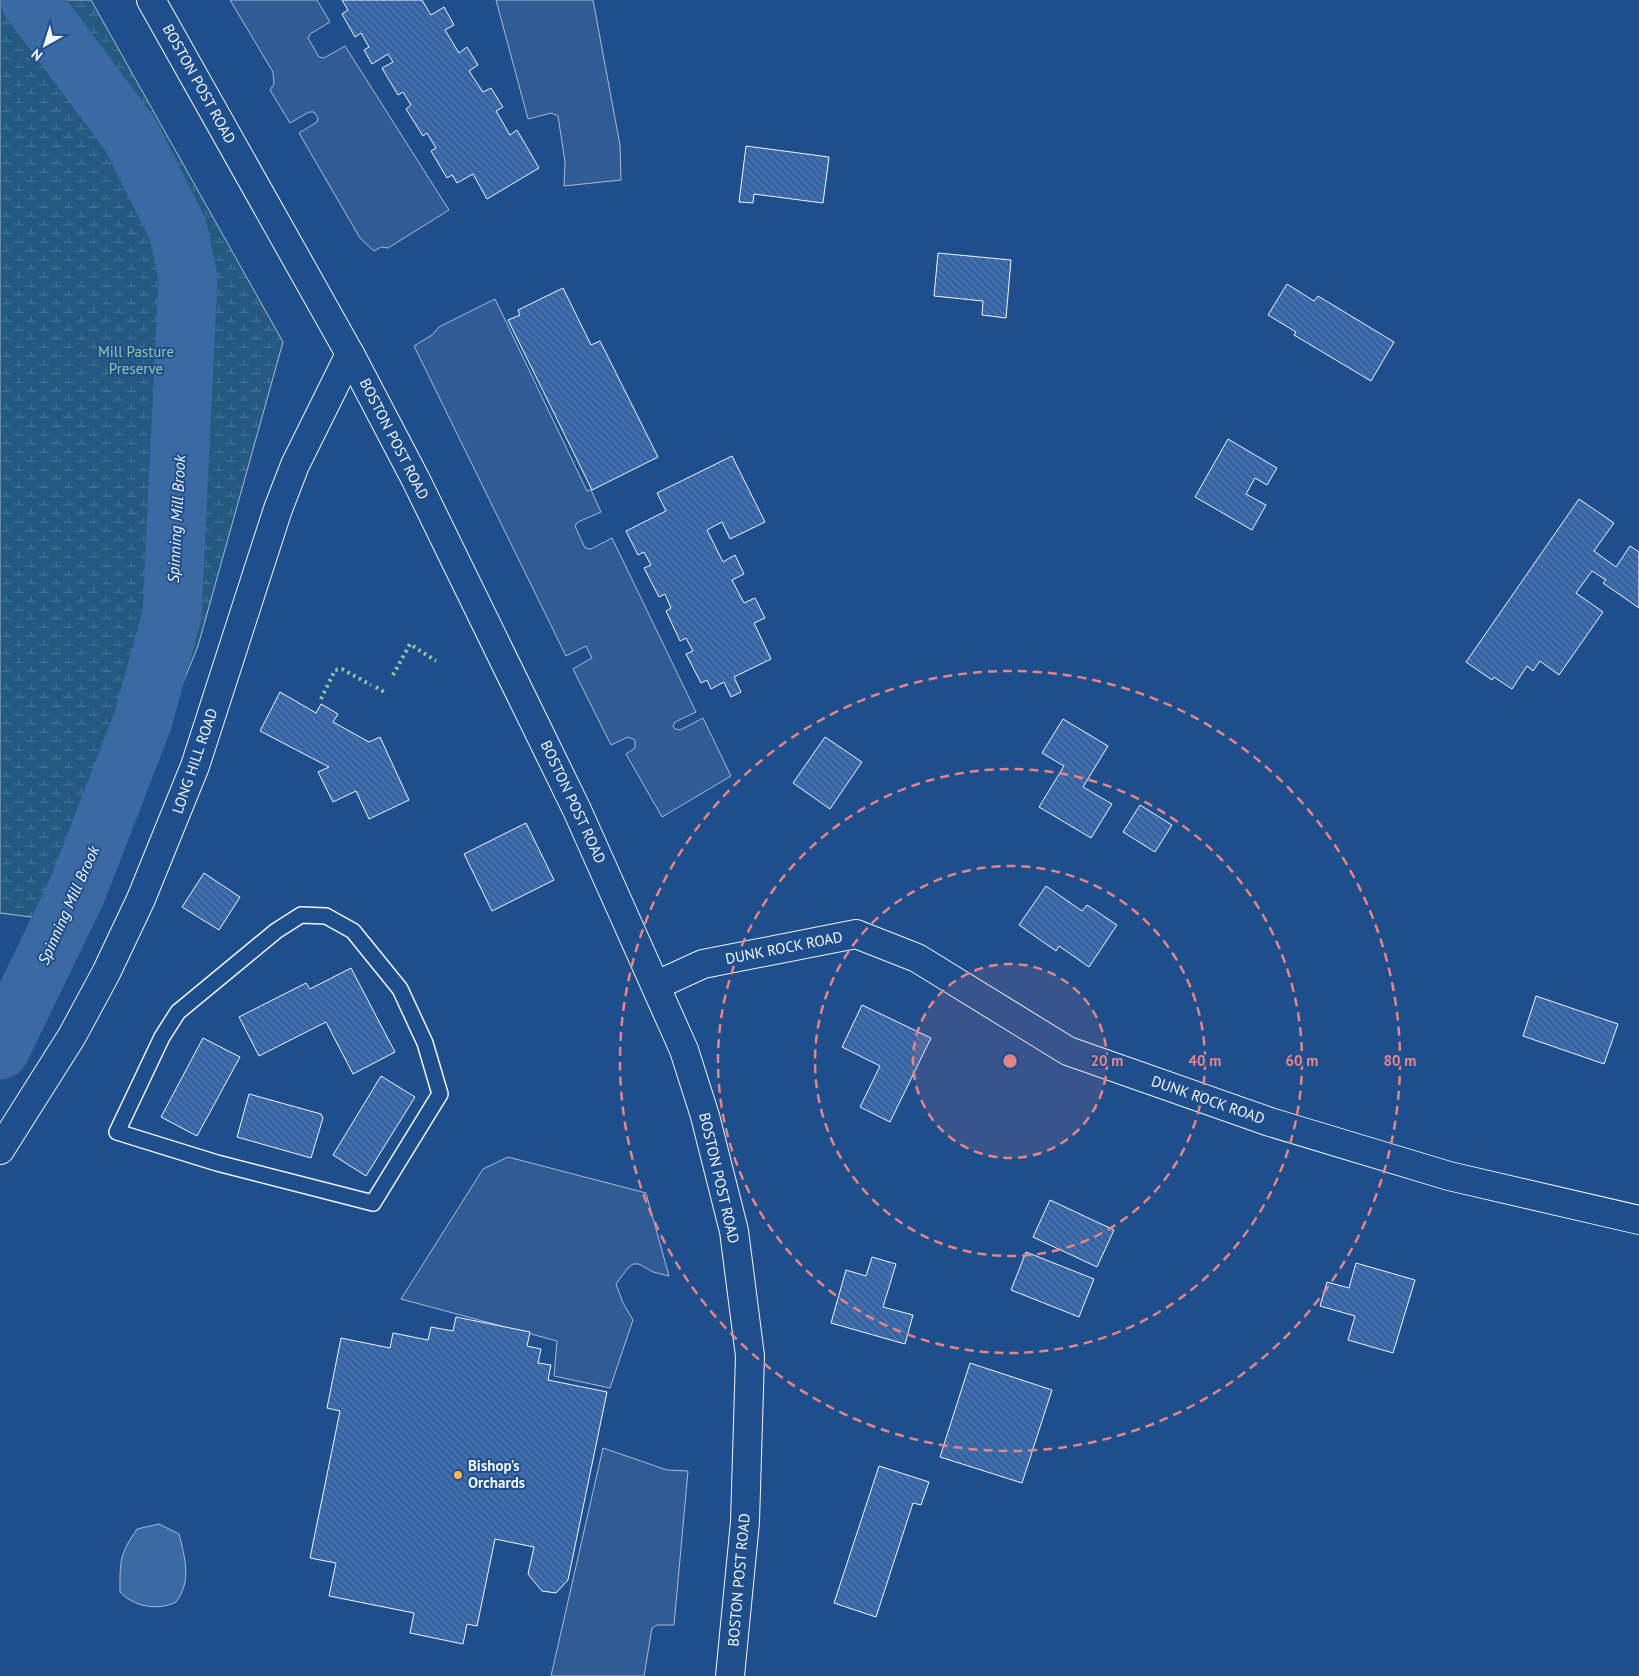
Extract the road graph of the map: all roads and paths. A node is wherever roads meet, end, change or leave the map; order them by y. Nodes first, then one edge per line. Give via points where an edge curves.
1 (152, 0) edge
2 (350, 354) junction
3 (657, 984) junction
4 (162, 1037) joint
5 (0, 1150) edge
6 (1639, 1220) edge
7 (730, 1676) edge

1 - 2 street, BOSTON POST ROAD
2 - 3 street, BOSTON POST ROAD via 512,675
2 - 5 street, LONG HILL ROAD via 295,465 262,553 194,766 141,899 72,1036
3 - 6 street, DUNK ROCK ROAD via 704,964 856,934 917,958 1068,1051 1270,1122 1449,1176
3 - 7 street, BOSTON POST ROAD via 684,1050 734,1232 750,1356 744,1522
4 - 4 lane via 117,1132 217,1163 373,1203 440,1094 425,1043 400,989 353,931 326,916 301,915 276,931 184,1007

